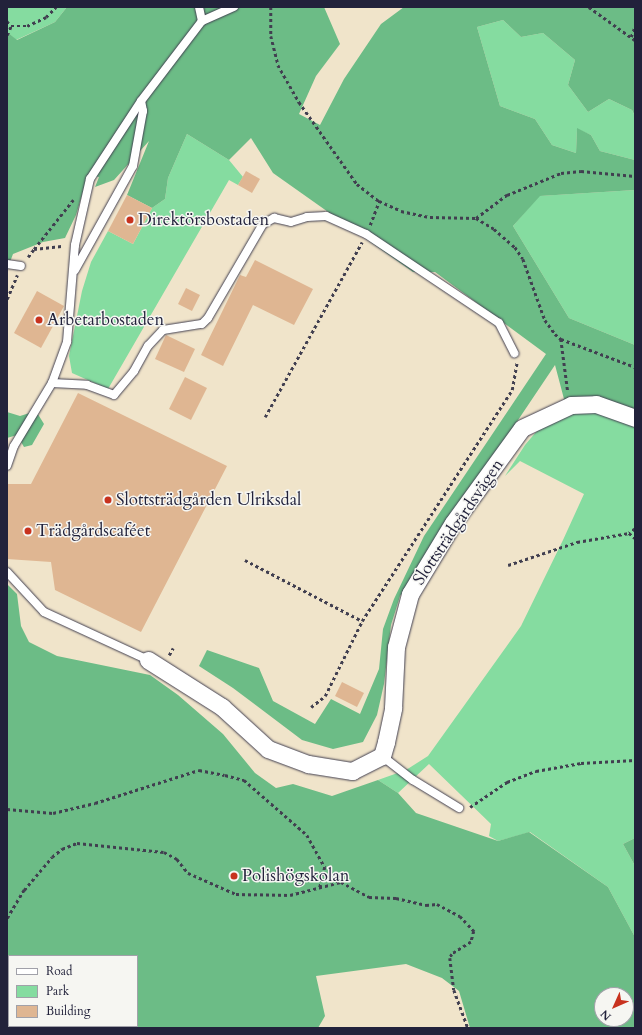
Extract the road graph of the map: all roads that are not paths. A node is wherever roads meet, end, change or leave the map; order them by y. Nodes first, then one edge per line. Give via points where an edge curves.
1 (198, 7) edge
2 (234, 7) edge
3 (202, 21) junction
4 (141, 101) junction
5 (7, 264) edge
6 (21, 266) road end
7 (73, 272) junction
8 (514, 353) road end
9 (52, 383) junction
10 (635, 418) edge
11 (7, 466) edge
12 (7, 572) edge
13 (148, 660) joint
14 (382, 756) junction
15 (459, 808) road end

1 - 3 lane
2 - 3 lane
3 - 4 lane
4 - 7 lane via 143,111 133,166
4 - 7 lane via 90,179 75,245
5 - 6 lane
7 - 9 lane via 67,342
8 - 9 lane via 499,323 366,234 326,216 307,217 291,222 274,218 263,224 208,318 202,324 163,330 148,346 134,371 114,395 86,385
9 - 11 lane via 14,446
10 - 14 street, Slottsträdgårdsvägen via 596,404 571,405 522,428 453,523 410,594 396,647 393,708
12 - 13 lane via 44,612
13 - 14 street via 222,707 268,749 308,764 352,771
14 - 15 lane via 413,780

